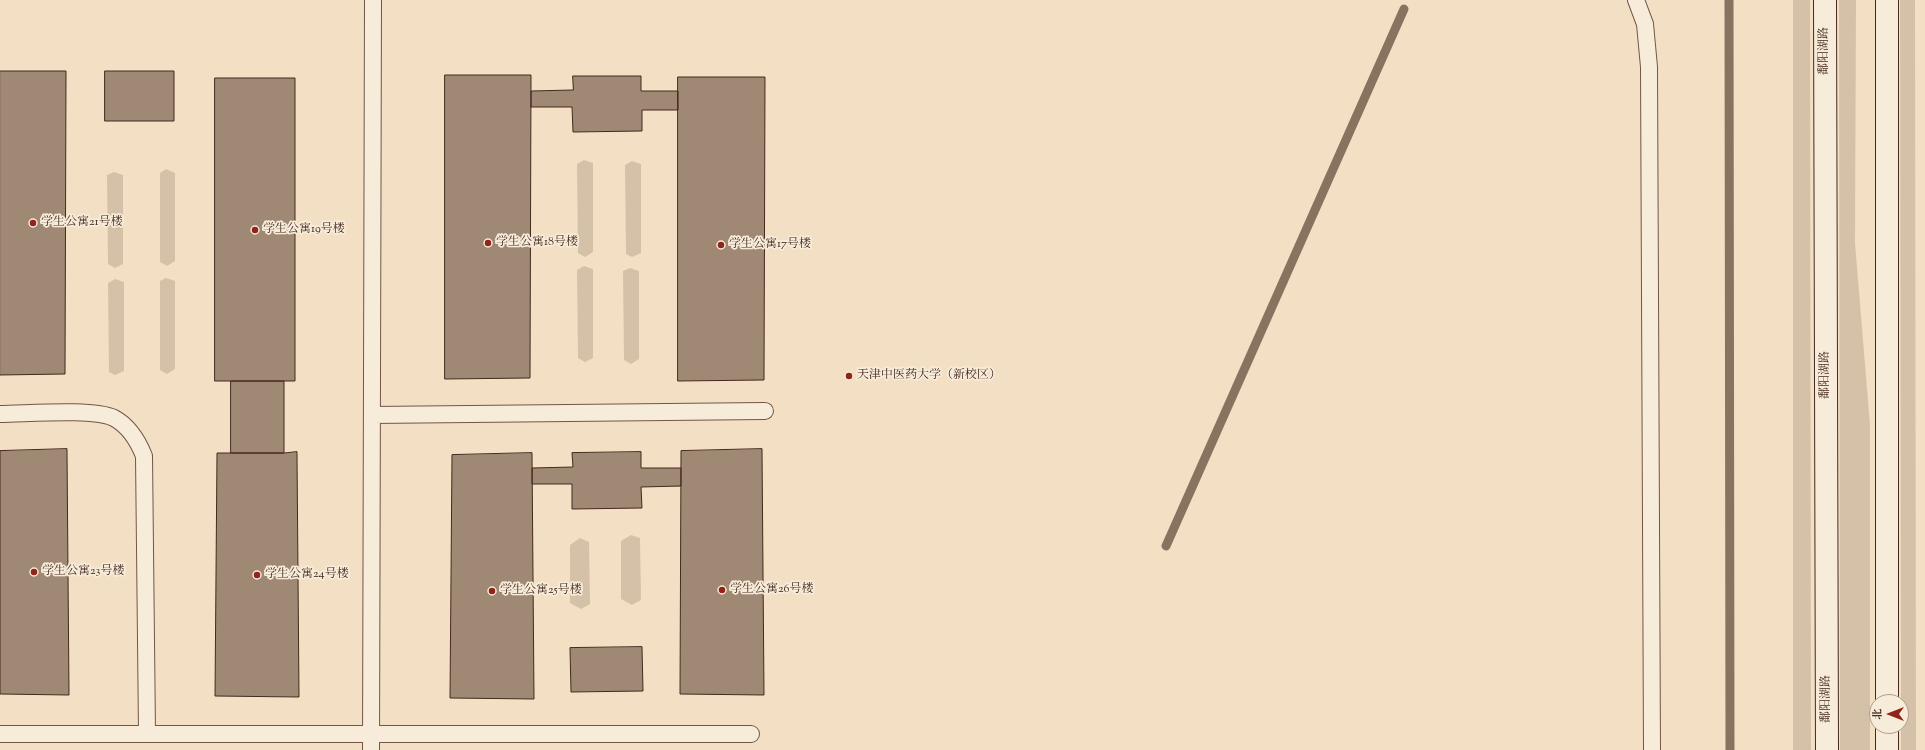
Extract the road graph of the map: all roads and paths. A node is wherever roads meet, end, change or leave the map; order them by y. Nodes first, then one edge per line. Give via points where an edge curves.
1 (373, 0) edge
2 (1636, 0) edge
3 (1825, 0) edge
4 (1887, 0) edge
5 (765, 411) dead end
6 (0, 414) edge
7 (372, 415) junction
8 (1887, 694) edge
9 (146, 733) junction
10 (0, 734) edge
11 (371, 734) junction
12 (751, 734) dead end
13 (1887, 734) edge
14 (371, 750) edge
15 (1652, 750) edge
16 (1827, 750) edge
17 (1887, 750) edge

1 - 7 lane
2 - 15 lane via 1645,24 1649,67
3 - 16 main road, 鄱阳湖路
4 - 8 main road
5 - 7 lane
6 - 9 lane via 97,413 118,421 138,441 144,456
7 - 11 lane
9 - 10 lane
9 - 11 lane
11 - 12 lane
11 - 14 lane
13 - 17 main road

